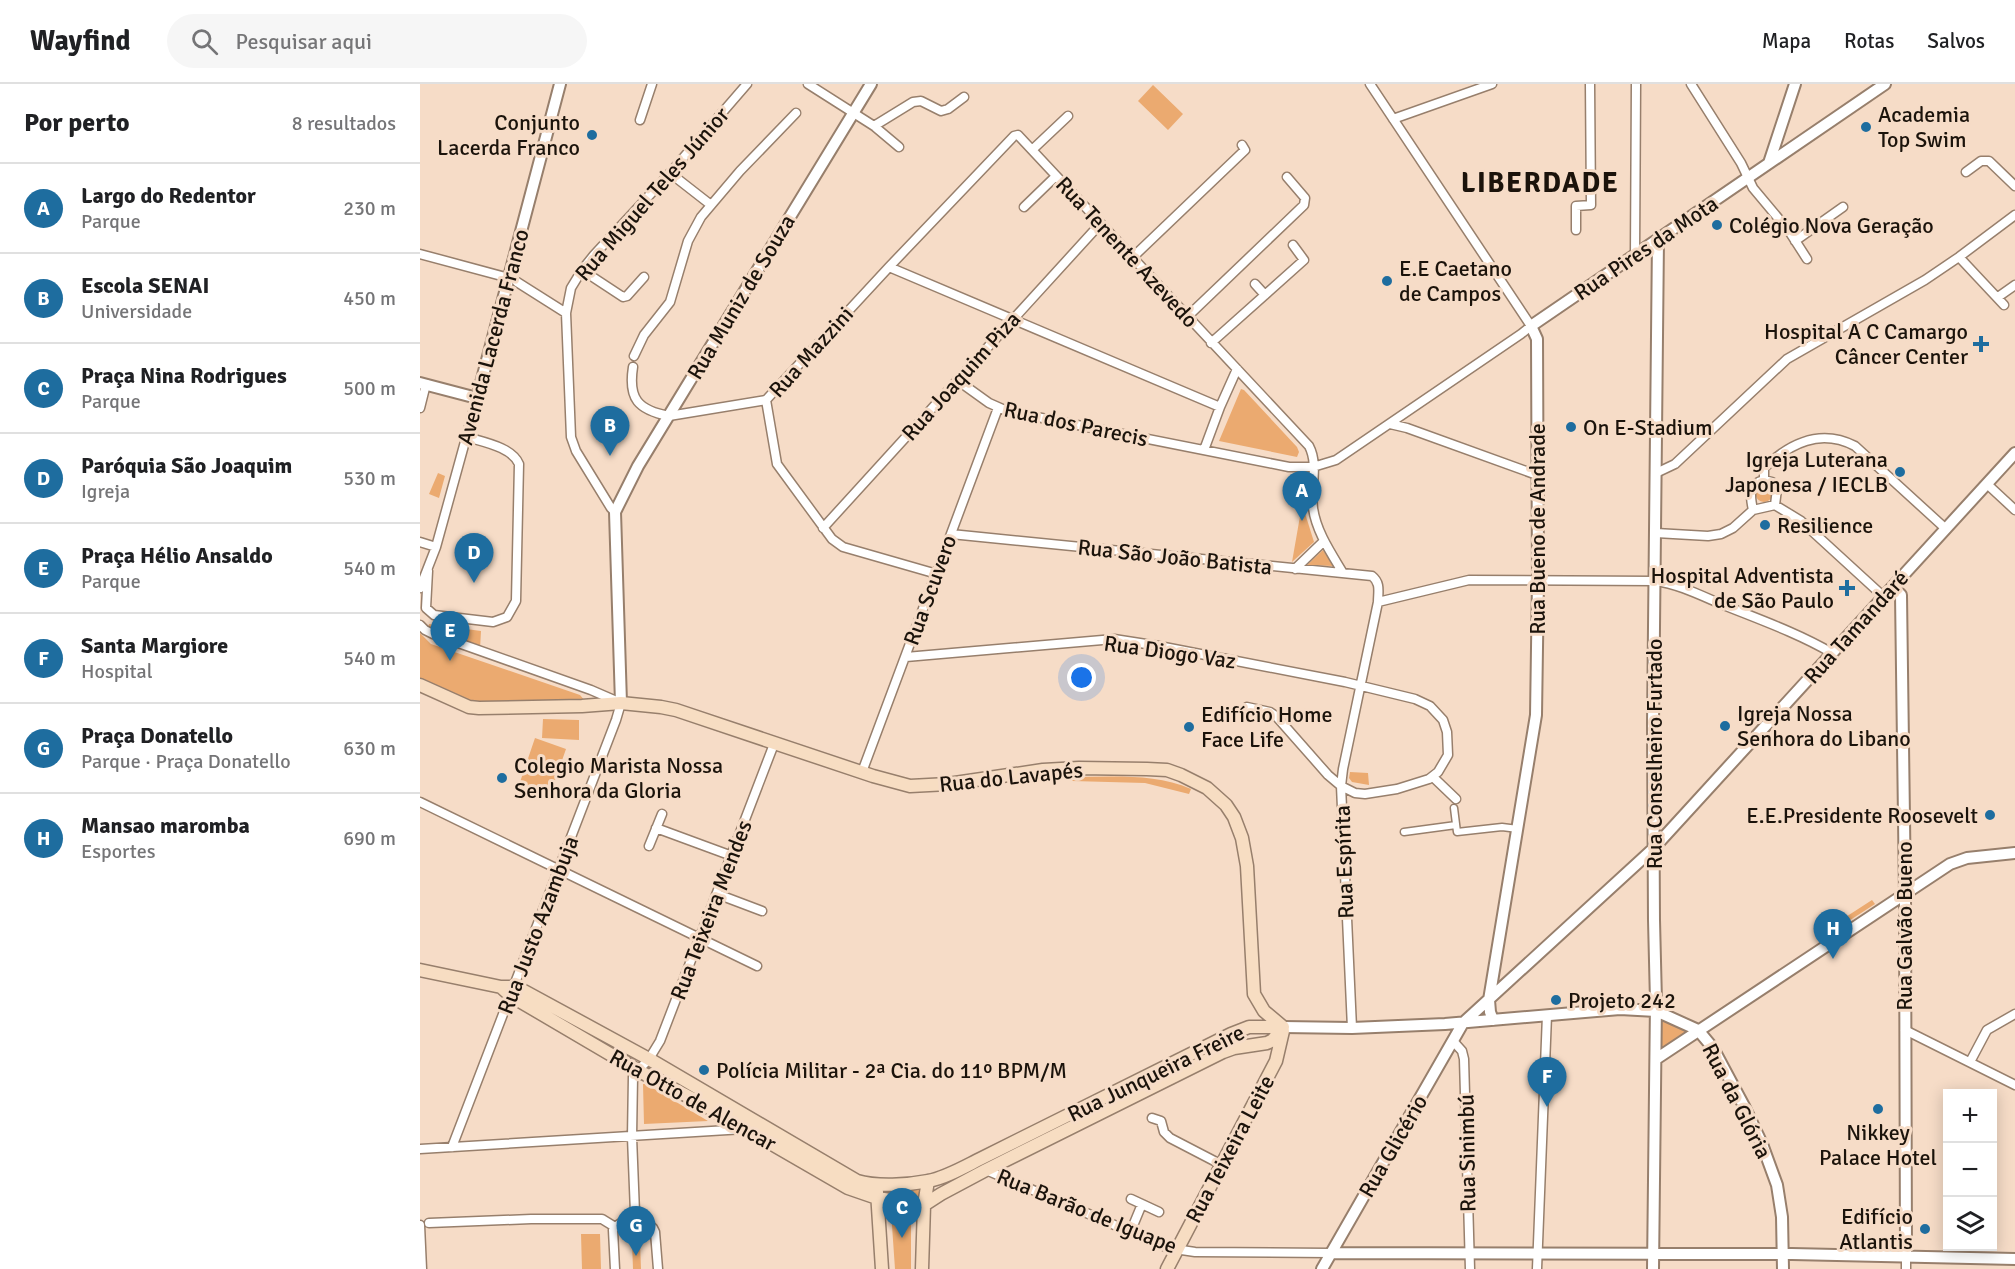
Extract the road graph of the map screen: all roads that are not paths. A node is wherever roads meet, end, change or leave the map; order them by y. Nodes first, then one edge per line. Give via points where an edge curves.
1 (560, 84) edge
2 (652, 84) edge
3 (747, 84) edge
4 (808, 84) edge
5 (872, 84) edge
6 (1370, 84) edge
7 (1492, 84) edge
8 (1590, 84) edge
9 (1636, 84) edge
10 (1691, 84) edge
11 (1795, 84) edge
12 (1885, 84) edge
13 (964, 97) dead end
14 (796, 113) dead end
15 (854, 113) junction
16 (1068, 116) dead end
17 (1393, 119) junction
18 (640, 120) dead end
19 (874, 126) junction
20 (1780, 130) junction
21 (1016, 135) joint
22 (1799, 143) junction
23 (1242, 145) dead end
24 (899, 147) dead end
25 (1032, 150) junction
26 (1769, 164) junction
27 (1966, 172) dead end
28 (670, 173) junction
29 (1056, 176) junction
30 (1287, 177) dead end
31 (1748, 178) junction
32 (2015, 186) edge
33 (711, 205) junction
34 (1024, 207) dead end
35 (1843, 207) dead end
36 (2015, 215) edge
37 (1100, 224) junction
38 (1576, 230) dead end
39 (1658, 239) junction
40 (1795, 241) junction
41 (1293, 245) dead end
42 (420, 254) edge
43 (1635, 255) junction
44 (1959, 257) junction
45 (1132, 258) junction
46 (1807, 259) dead end
47 (889, 267) junction
48 (582, 270) junction
49 (644, 277) dead end
50 (513, 280) junction
51 (1255, 284) dead end
52 (2015, 285) edge
53 (1265, 295) junction
54 (567, 313) junction
55 (1187, 317) junction
56 (1012, 320) junction
57 (1532, 326) junction
58 (1212, 343) junction
59 (634, 356) dead end
60 (633, 367) dead end
61 (1237, 369) junction
62 (957, 380) junction
63 (423, 384) edge
64 (477, 398) junction
65 (766, 400) junction
66 (1220, 407) junction
67 (420, 408) edge
68 (998, 408) junction
69 (1406, 412) junction
70 (669, 416) junction
71 (1390, 424) junction
72 (1407, 428) junction
73 (466, 437) junction
74 (1203, 450) junction
75 (2015, 453) edge
76 (1313, 467) junction
77 (1656, 473) junction
78 (1537, 475) junction
79 (1764, 480) junction
80 (1986, 484) junction
81 (1775, 505) junction
82 (1753, 510) junction
83 (2015, 510) edge
84 (615, 512) junction
85 (823, 528) junction
86 (1946, 529) junction
87 (1656, 533) junction
88 (951, 534) junction
89 (1324, 540) junction
90 (420, 542) edge
91 (436, 547) junction
92 (1295, 569) junction
93 (428, 570) junction
94 (1342, 573) junction
95 (937, 574) junction
96 (1538, 580) junction
97 (1655, 581) junction
98 (1893, 587) junction
99 (420, 588) edge
100 (1884, 597) junction
101 (1378, 602) junction
102 (420, 625) edge
103 (1832, 653) junction
104 (906, 657) junction
105 (420, 685) edge
106 (1360, 685) junction
107 (621, 703) junction
108 (1247, 707) dead end
109 (774, 744) junction
110 (862, 772) junction
111 (1433, 777) junction
112 (1341, 786) junction
113 (420, 802) edge
114 (1455, 803) joint
115 (662, 814) dead end
116 (1456, 825) junction
117 (656, 828) junction
118 (1518, 829) junction
119 (1404, 832) dead end
120 (649, 846) dead end
121 (1653, 849) junction
122 (2015, 853) edge
123 (732, 856) junction
124 (559, 869) junction
125 (1905, 893) junction
126 (717, 894) junction
127 (762, 911) dead end
128 (700, 939) junction
129 (757, 966) dead end
130 (420, 970) edge
131 (513, 991) junction
132 (1656, 993) junction
133 (1489, 1000) junction
134 (1635, 1010) junction
135 (1656, 1011) junction
136 (2015, 1014) edge
137 (1547, 1015) junction
138 (1493, 1020) junction
139 (1463, 1023) junction
140 (1445, 1024) junction
141 (1283, 1027) junction
142 (1352, 1028) junction
143 (1905, 1029) junction
144 (1698, 1030) junction
145 (1454, 1039) junction
146 (649, 1059) junction
147 (1656, 1059) junction
148 (1970, 1062) junction
149 (637, 1070) junction
150 (2015, 1085) edge
151 (1141, 1086) junction
152 (1152, 1118) dead end
153 (744, 1129) junction
154 (632, 1137) junction
155 (452, 1147) junction
156 (420, 1149) edge
157 (1222, 1165) junction
158 (986, 1170) junction
159 (928, 1181) junction
160 (878, 1185) junction
161 (877, 1198) junction
162 (1131, 1199) dead end
163 (1142, 1204) junction
164 (924, 1205) junction
165 (1160, 1212) dead end
166 (635, 1213) junction
167 (424, 1224) edge
168 (615, 1227) junction
169 (1130, 1233) junction
170 (421, 1245) edge
171 (1177, 1250) junction
172 (1331, 1253) junction
173 (1469, 1253) junction
174 (1537, 1254) junction
175 (1653, 1254) junction
176 (1783, 1254) junction
177 (1906, 1257) junction
178 (2015, 1259) edge
179 (422, 1269) edge
180 (615, 1269) edge
181 (658, 1269) edge
182 (882, 1269) edge
183 (922, 1269) edge
184 (1167, 1269) edge
185 (1322, 1269) edge
186 (1470, 1269) edge
187 (1537, 1269) edge
188 (1653, 1269) edge
189 (1783, 1269) edge
190 (1906, 1269) edge

1 - 50 street, Avenida Lacerda Franco
2 - 18 street
3 - 28 street, Rua Miguel Teles Júnior
4 - 15 street
5 - 15 street, Rua Muniz de Souza
6 - 17 street, Rua Bueno de Andrade
7 - 17 street
8 - 38 street via 1591,204 1576,206
9 - 43 street
10 - 31 street
11 - 20 street
12 - 22 street, Rua Pires da Mota
13 - 19 street via 941,111 921,101 913,102
14 - 33 street
15 - 19 street
15 - 70 street, Rua Muniz de Souza
16 - 25 street
17 - 57 street, Rua Bueno de Andrade
19 - 24 street
20 - 22 street via 1786,139
20 - 26 street
21 - 25 street, Rua Tenente Azevedo
21 - 47 street, Rua Mazzini
22 - 26 street, Rua Pires da Mota
23 - 45 street via 1245,150
25 - 29 street, Rua Tenente Azevedo
26 - 31 street, Rua Pires da Mota
27 - 32 street via 1981,161 1989,161
28 - 33 street
28 - 48 street, Rua Miguel Teles Júnior
29 - 34 street
29 - 37 street, Rua Tenente Azevedo
30 - 55 street via 1305,198 1304,205
31 - 39 street, Rua Pires da Mota
31 - 40 street
33 - 59 street via 690,234 670,302 644,335
35 - 40 street
36 - 44 street
37 - 45 street, Rua Tenente Azevedo
37 - 56 street, Rua Joaquim Piza
39 - 43 street, Rua Pires da Mota
39 - 77 street, Rua Conselheiro Furtado
40 - 46 street
41 - 53 street via 1304,259
42 - 50 street
43 - 57 street, Rua Pires da Mota
44 - 52 street via 2001,301
44 - 77 street via 1787,360 1675,464
45 - 55 street, Rua Tenente Azevedo
47 - 56 street
47 - 65 street, Rua Mazzini
48 - 49 street via 623,297
48 - 54 street, Rua Miguel Teles Júnior via 572,288
50 - 54 street
50 - 64 street, Avenida Lacerda Franco
51 - 53 street
53 - 58 street
54 - 84 street, Rua Miguel Teles Júnior via 573,445
55 - 58 street, Rua Tenente Azevedo
56 - 62 street, Rua Joaquim Piza
56 - 66 street
57 - 69 street, Rua Pires da Mota
57 - 78 street, Rua Bueno de Andrade via 1537,339
58 - 61 street, Rua Tenente Azevedo
60 - 70 street via 631,387 636,400
61 - 66 street
61 - 76 street, Rua Tenente Azevedo via 1309,446
62 - 68 street, Rua dos Parecis
62 - 85 street, Rua Joaquim Piza
63 - 64 street
63 - 67 street
64 - 73 street, Avenida Lacerda Franco
65 - 70 street
65 - 85 street, Rua Mazzini via 777,464
66 - 74 street
68 - 74 street, Rua dos Parecis
68 - 88 street, Rua Scuvero
69 - 71 street, Rua Pires da Mota
69 - 72 street
70 - 84 street, Rua Muniz de Souza
71 - 72 street
71 - 76 street, Rua Pires da Mota via 1336,460
72 - 78 street
73 - 91 street, Avenida Lacerda Franco
73 - 93 street via 505,450 519,464 516,601 507,617 493,622 434,615 426,608
74 - 76 street, Rua dos Parecis via 1289,467
75 - 80 street, Rua Tamandaré
76 - 89 street, Rua Tenente Azevedo via 1313,509
77 - 87 street, Rua Conselheiro Furtado
78 - 96 street, Rua Bueno de Andrade
79 - 81 street via 1775,485
79 - 82 street via 1752,489
79 - 86 street via 1764,468 1790,446 1820,438 1846,441
80 - 83 street
80 - 86 street, Rua Tamandaré
81 - 82 street
81 - 100 street via 1801,521
82 - 87 street via 1721,534
84 - 107 street
85 - 95 street, Rua Mazzini via 843,547
86 - 98 street, Rua Tamandaré
87 - 97 street, Rua Conselheiro Furtado
88 - 92 street, Rua São João Batista
88 - 95 street, Rua Scuvero
89 - 92 street
89 - 94 street, Rua Tenente Azevedo
90 - 91 street
91 - 93 street, Avenida Lacerda Franco
92 - 94 street, Rua São João Batista
93 - 99 street, Avenida Lacerda Franco
94 - 101 street, Rua São João Batista via 1372,576 1378,582
95 - 104 street, Rua Scuvero
96 - 97 street
96 - 101 street via 1464,580
96 - 118 street, Rua Bueno de Andrade via 1536,715
97 - 103 street via 1737,610
97 - 121 street, Rua Conselheiro Furtado
98 - 100 street, Rua Tamandaré
98 - 125 street, Rua Galvão Bueno via 1901,595
100 - 103 street, Rua Tamandaré
101 - 106 street
102 - 107 street via 433,634
103 - 121 street, Rua Tamandaré
104 - 106 street, Rua Diogo Vaz via 1114,639
104 - 110 street, Rua Scuvero
105 - 107 main road, Rua do Lavapés via 479,708
106 - 111 street via 1415,699 1430,706 1443,720 1448,755
106 - 112 street
107 - 109 main road, Rua do Lavapés via 676,710
107 - 124 street, Rua Justo Azambuja
108 - 112 street, Rua Espírita via 1276,716
109 - 110 main road, Rua do Lavapés
109 - 123 street, Rua Teixeira Mendes
110 - 141 main road, Rua do Lavapés via 910,786 1079,768 1167,770 1196,781 1226,805 1242,838 1254,994 1264,1011
111 - 112 street via 1365,794
111 - 114 street
112 - 142 street, Rua Espírita
113 - 124 street
114 - 116 street
115 - 117 street
116 - 118 street via 1457,832
116 - 119 street
117 - 120 street
117 - 123 street
118 - 133 street, Rua Bueno de Andrade
121 - 132 street, Rua Conselheiro Furtado
121 - 133 street, Rua Tamandaré
122 - 125 street via 1956,861
123 - 126 street, Rua Teixeira Mendes
124 - 128 street
124 - 131 street, Rua Justo Azambuja
125 - 143 street, Rua Galvão Bueno
125 - 144 street
126 - 127 street
126 - 128 street, Rua Teixeira Mendes
128 - 129 street
128 - 146 street, Rua Teixeira Mendes via 660,1041
130 - 131 main road
131 - 146 main road, Rua Otto de Alencar
131 - 149 main road, Rua Otto de Alencar
131 - 155 street, Rua Justo Azambuja
132 - 134 street via 1651,1001
132 - 135 street, Rua Conselheiro Furtado
133 - 138 street, Rua Bueno de Andrade
133 - 139 street, Rua Tamandaré
134 - 135 street, Rua da Glória
134 - 137 street, Rua da Glória
135 - 144 street, Rua da Glória
135 - 147 street, Rua Conselheiro Furtado
136 - 148 street via 1987,1030
137 - 138 street, Rua da Glória
137 - 174 street
138 - 139 street, Rua da Glória
139 - 140 street
139 - 145 street, Rua Glicério
140 - 142 street
140 - 145 street
141 - 142 street
141 - 151 main road, Rua Junqueira Freire via 1270,1042 1234,1048
141 - 151 main road, Rua Junqueira Freire via 1250,1027 1212,1043
141 - 157 main road, Rua Teixeira Leite via 1276,1061
143 - 148 street
143 - 177 street, Rua Galvão Bueno
144 - 147 street
144 - 176 street, Rua da Glória via 1713,1048 1766,1155 1777,1185
145 - 172 street, Rua Glicério
145 - 173 street, Rua Sinimbú via 1464,1059
146 - 149 street, Rua Teixeira Mendes
146 - 160 main road, Rua Otto de Alencar via 858,1181
147 - 175 street, Rua Conselheiro Furtado
148 - 150 street
149 - 153 main road, Rua Otto de Alencar
149 - 154 street via 632,1079
151 - 158 main road, Rua Junqueira Freire
151 - 159 main road, Rua Junqueira Freire
152 - 157 street via 1161,1121 1170,1138
153 - 154 street
153 - 161 main road, Rua Otto de Alencar via 848,1188
154 - 155 street
154 - 166 street
155 - 156 street
157 - 171 main road, Rua Teixeira Leite
158 - 164 main road, Rua Junqueira Freire
158 - 169 street, Rua Barão de Iguape
159 - 160 main road, Rua Junqueira Freire
159 - 164 main road
160 - 161 main road
161 - 164 main road
161 - 182 main road
162 - 163 street
163 - 165 street
163 - 169 street
164 - 183 main road
166 - 168 street
166 - 181 street via 655,1232
167 - 168 street via 602,1219
167 - 170 street
168 - 180 street
169 - 171 street, Rua Barão de Iguape
170 - 179 street
171 - 172 street, Rua Barão de Iguape
171 - 184 main road, Rua Teixeira Leite
172 - 173 street, Rua Barão de Iguape
172 - 185 street, Rua Glicério
173 - 174 street, Rua Barão de Iguape
173 - 186 street, Rua Sinimbú
174 - 175 street, Rua Barão de Iguape
174 - 187 street
175 - 176 street, Rua Barão de Iguape
175 - 188 street, Rua Conselheiro Furtado
176 - 177 street, Rua Barão de Iguape
176 - 189 street, Rua da Glória
177 - 178 street, Rua Barão de Iguape
177 - 190 street, Rua Galvão Bueno

